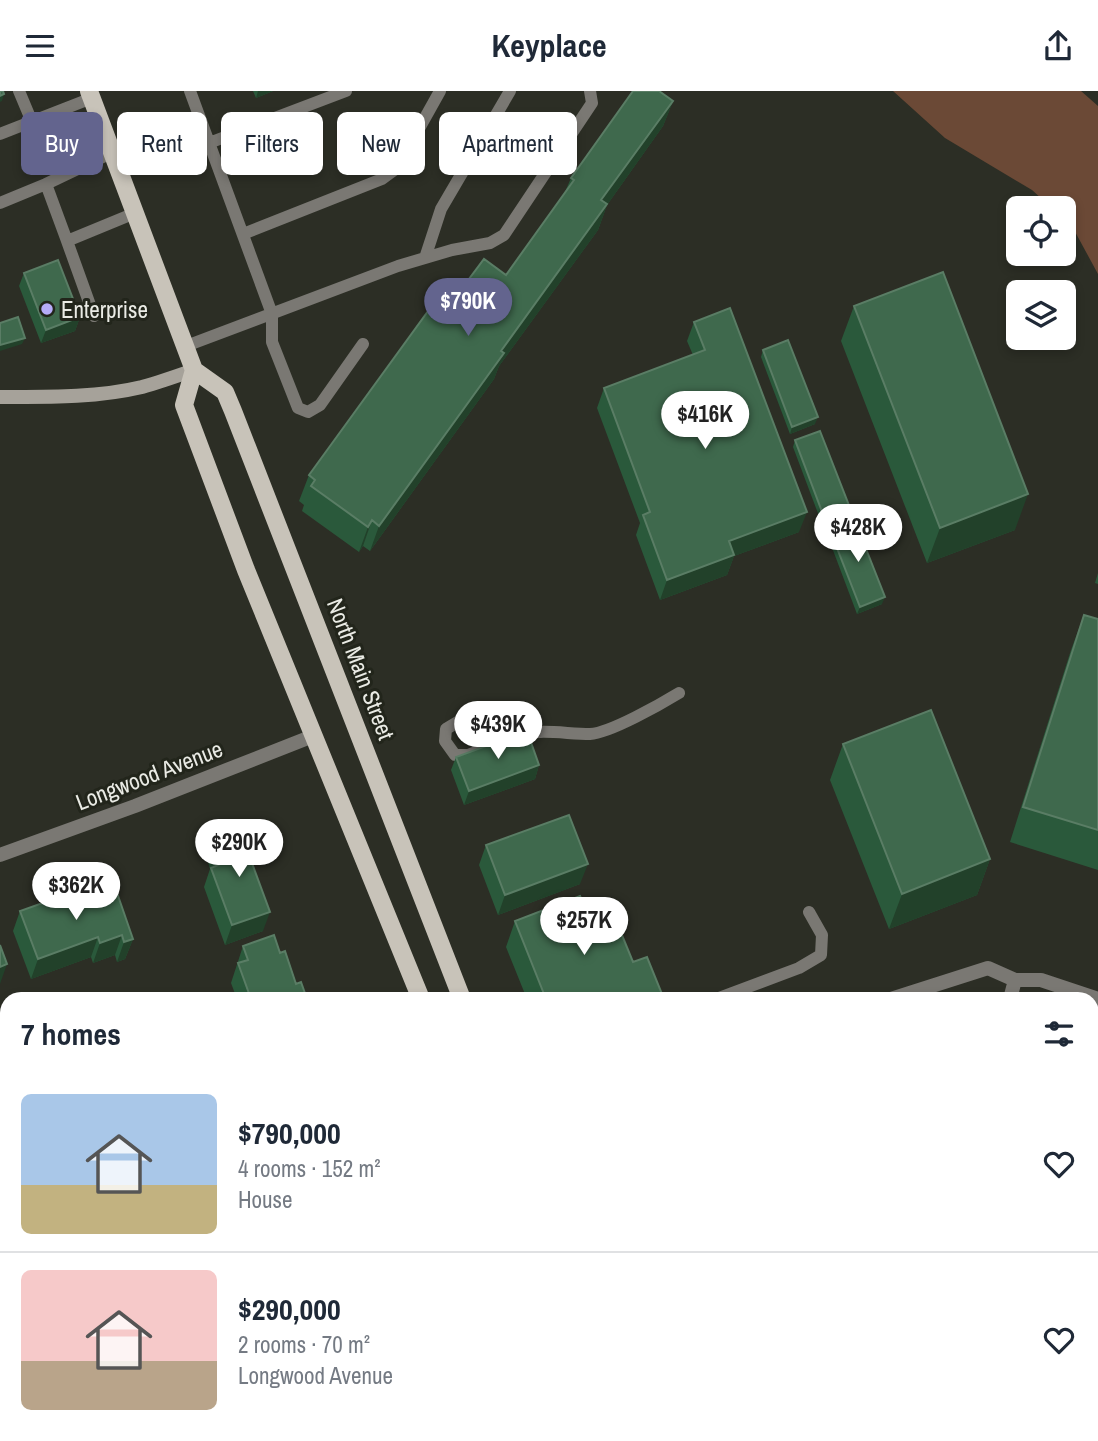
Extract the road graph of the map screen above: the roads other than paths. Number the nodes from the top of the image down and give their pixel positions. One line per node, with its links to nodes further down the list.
1 (19, 91): 8 (lane)
2 (190, 91): 12 (lane)
3 (346, 91): 12 (lane)
4 (440, 91): 17 (lane)
5 (510, 91): 19 (lane)
6 (590, 91): 19 (lane)
7 (91, 95): 9 (lane); 13 (main road)
8 (28, 112)
9 (54, 112)
10 (21, 126): 11 (lane)
11 (0, 134)
12 (209, 143): 17 (lane)
13 (113, 152): 14 (lane); 16 (main road)
14 (46, 184): 15 (lane); 18 (lane)
15 (0, 203)
16 (135, 212): 18 (lane); 23 (main road)
17 (243, 234): 20 (lane)
18 (67, 241): 21 (lane)
19 (425, 258): 20 (lane)
20 (272, 314): 22 (lane); 23 (lane)
21 (94, 316)
22 (363, 344)
23 (186, 346): 24 (main road)
24 (194, 370): 25 (street); 28 (main road); 33 (main road, North Main Street)
25 (0, 397)
26 (679, 693): 27 (lane)
27 (461, 720)
28 (313, 736): 29 (street, Longwood Avenue); 32 (main road)
29 (0, 855)
30 (809, 912): 34 (lane)
31 (1015, 980): 35 (street); 36 (street); 37 (street)
32 (418, 992)
33 (459, 992)
34 (735, 992)
35 (913, 992)
36 (1012, 992)
37 (1077, 992)

